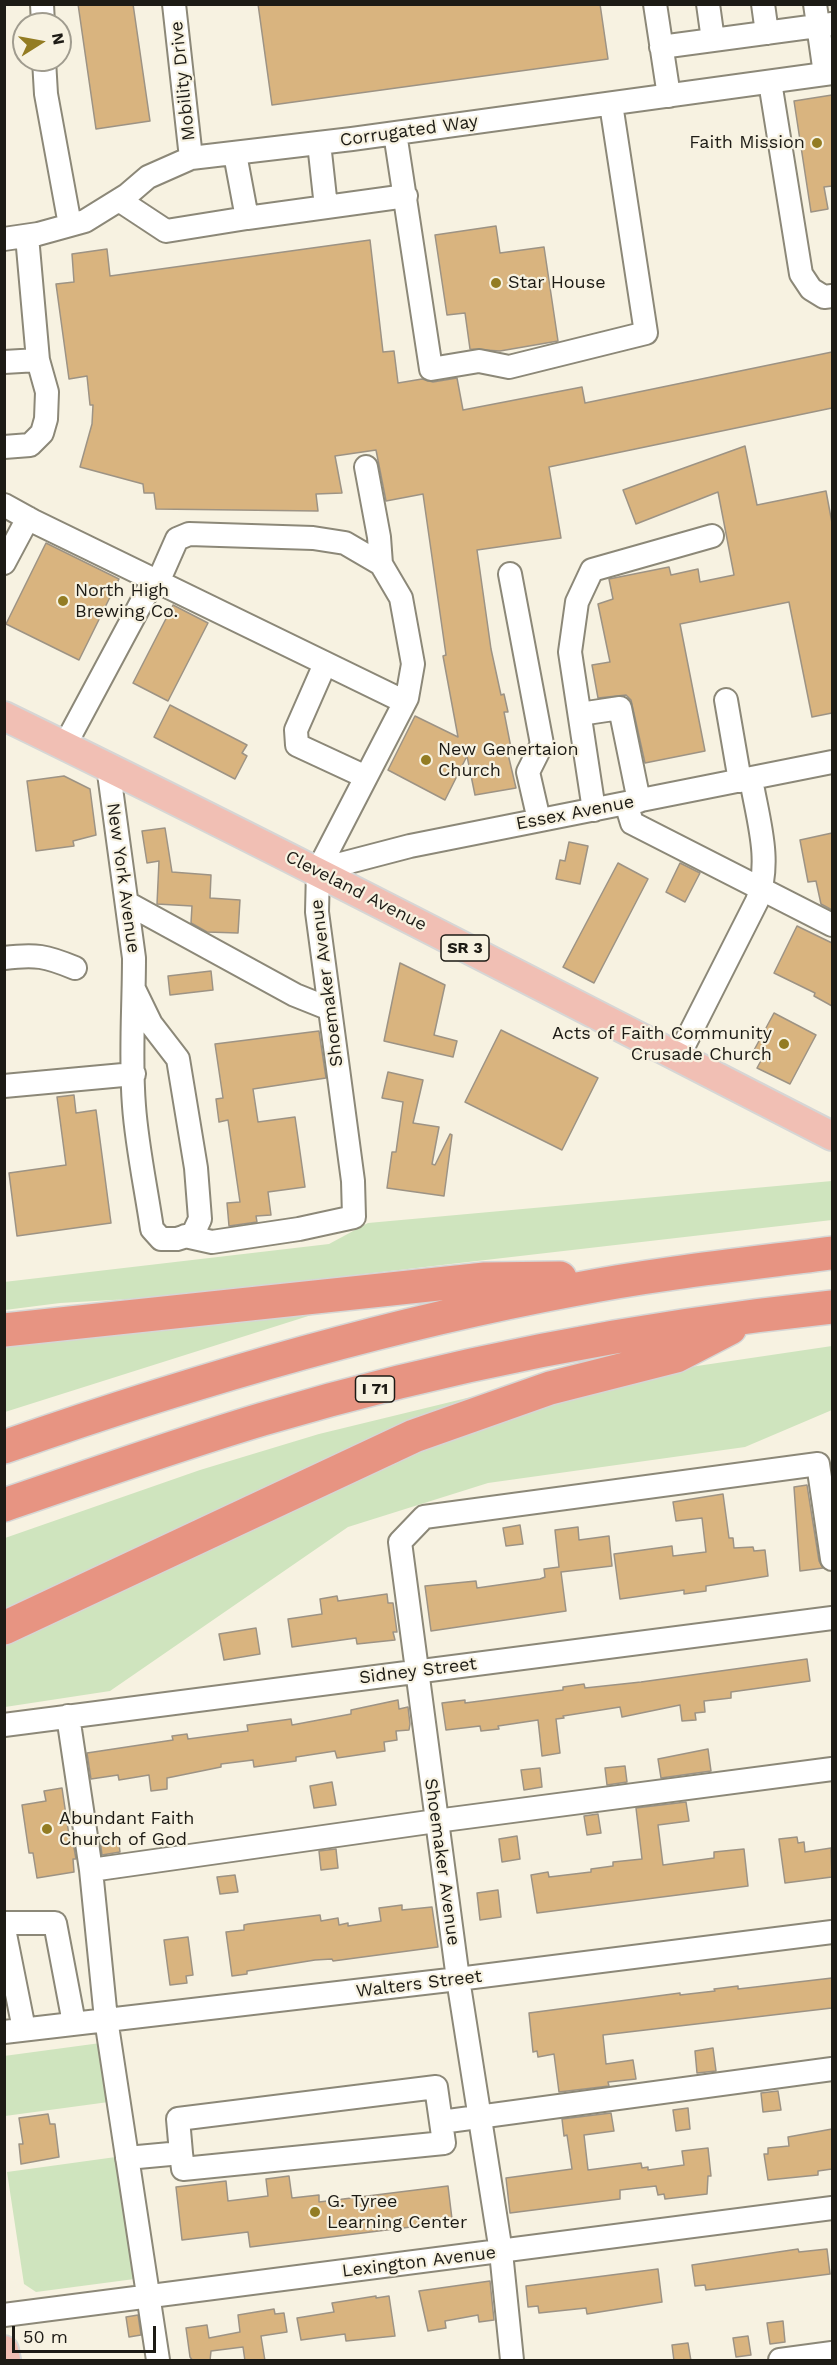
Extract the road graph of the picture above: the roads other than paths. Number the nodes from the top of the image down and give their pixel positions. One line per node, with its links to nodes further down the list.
1 (174, 4): 17 (street, Mobility Drive)
2 (655, 4): 8 (street)
3 (708, 4): 7 (street)
4 (763, 4): 6 (street)
5 (822, 18): 6 (street); 10 (street)
6 (767, 33): 7 (street)
7 (713, 40): 8 (street)
8 (661, 47): 12 (street)
9 (45, 72): 22 (street)
10 (829, 74): 11 (street, Corrugated Way)
11 (770, 82): 12 (street, Corrugated Way); 25 (street)
12 (669, 96): 13 (street, Corrugated Way)
13 (611, 104): 14 (street, Corrugated Way); 18 (street)
14 (395, 133): 15 (street, Corrugated Way); 18 (street)
15 (319, 143): 16 (street, Corrugated Way); 20 (street)
16 (235, 154): 17 (street, Corrugated Way); 21 (street)
17 (191, 158): 19 (street, Corrugated Way)
18 (405, 196): 20 (street)
19 (119, 200): 21 (street); 22 (street, Corrugated Way)
20 (326, 207): 21 (street)
21 (247, 218)
22 (70, 225): 23 (street, Corrugated Way)
23 (27, 236): 24 (street, Corrugated Way); 26 (street)
24 (4, 239)
25 (832, 296)
26 (38, 360): 27 (street); 28 (street)
27 (4, 362)
28 (4, 447)
29 (366, 467): 34 (street)
30 (4, 505): 31 (street)
31 (28, 518): 33 (street); 36 (street)
32 (712, 536): 40 (street)
33 (4, 563)
34 (381, 564): 36 (street); 38 (street, Shoemaker Avenue)
35 (510, 574): 49 (street)
36 (156, 580): 37 (street); 42 (street)
37 (325, 664): 38 (street); 45 (street)
38 (406, 700): 45 (street, Shoemaker Avenue)
39 (726, 700): 46 (street)
40 (580, 714): 47 (street); 48 (street)
41 (4, 716): 42 (main road, Cleveland Avenue / SR 3)
42 (64, 745): 44 (main road, Cleveland Avenue / SR 3)
43 (832, 762): 46 (street, Essex Avenue)
44 (108, 766): 50 (main road, Cleveland Avenue / SR 3); 52 (street, New York Avenue)
45 (366, 777): 50 (street, Shoemaker Avenue)
46 (745, 780): 47 (street, Essex Avenue); 51 (street)
47 (633, 802): 48 (street, Essex Avenue); 51 (street)
48 (594, 810): 49 (street, Essex Avenue)
49 (539, 820): 50 (street, Essex Avenue)
50 (318, 870): 57 (street, Shoemaker Avenue); 58 (main road, Cleveland Avenue / SR 3)
51 (761, 890): 53 (street); 58 (street)
52 (127, 903): 56 (street, New York Avenue); 57 (street)
53 (832, 925)
54 (4, 958): 55 (street)
55 (75, 968)
56 (134, 989): 59 (street, New York Avenue); 62 (street, New York Avenue)
57 (330, 1009): 62 (street, Shoemaker Avenue)
58 (678, 1057): 61 (main road, Cleveland Avenue / SR 3)
59 (134, 1074): 60 (street); 62 (street, New York Avenue)
60 (4, 1086)
61 (832, 1136)
62 (185, 1236)
63 (832, 1253): 64 (highway)
64 (651, 1276): 67 (highway); 68 (highway)
65 (832, 1307): 66 (highway, I 71)
66 (756, 1315): 69 (highway, I 71); 72 (highway)
67 (4, 1330)
68 (4, 1447)
69 (4, 1505)
70 (832, 1559): 73 (street, Shoemaker Avenue)
71 (832, 1618): 73 (street, Sidney Street)
72 (4, 1628)
73 (416, 1671): 74 (street, Sidney Street); 77 (street, Shoemaker Avenue)
74 (68, 1716): 75 (street, Sidney Street); 78 (street)
75 (4, 1725)
76 (832, 1769): 77 (street)
77 (436, 1821): 78 (street); 82 (street, Shoemaker Avenue)
78 (91, 1870): 83 (street)
79 (4, 1923): 84 (street)
80 (4, 1929): 85 (street)
81 (832, 1932): 82 (street, Walters Street)
82 (458, 1979): 83 (street, Walters Street); 87 (street, Shoemaker Avenue)
83 (106, 2019): 84 (street, Walters Street); 90 (street)
84 (74, 2023): 85 (street, Walters Street)
85 (14, 2031)
86 (832, 2069): 87 (street)
87 (480, 2118): 88 (street); 92 (street, Shoemaker Avenue)
88 (441, 2122): 89 (street); 89 (street)
89 (181, 2153): 90 (street)
90 (128, 2158): 93 (street)
91 (832, 2208): 92 (street, Lexington Avenue)
92 (501, 2252): 93 (street, Lexington Avenue); 99 (street, Shoemaker Avenue)
93 (148, 2297): 94 (street, Lexington Avenue); 98 (street)
94 (4, 2315)
95 (4, 2350): 97 (main road)
96 (832, 2353): 100 (street)
97 (6, 2361)
98 (158, 2361)
99 (512, 2361)
100 (780, 2361)

